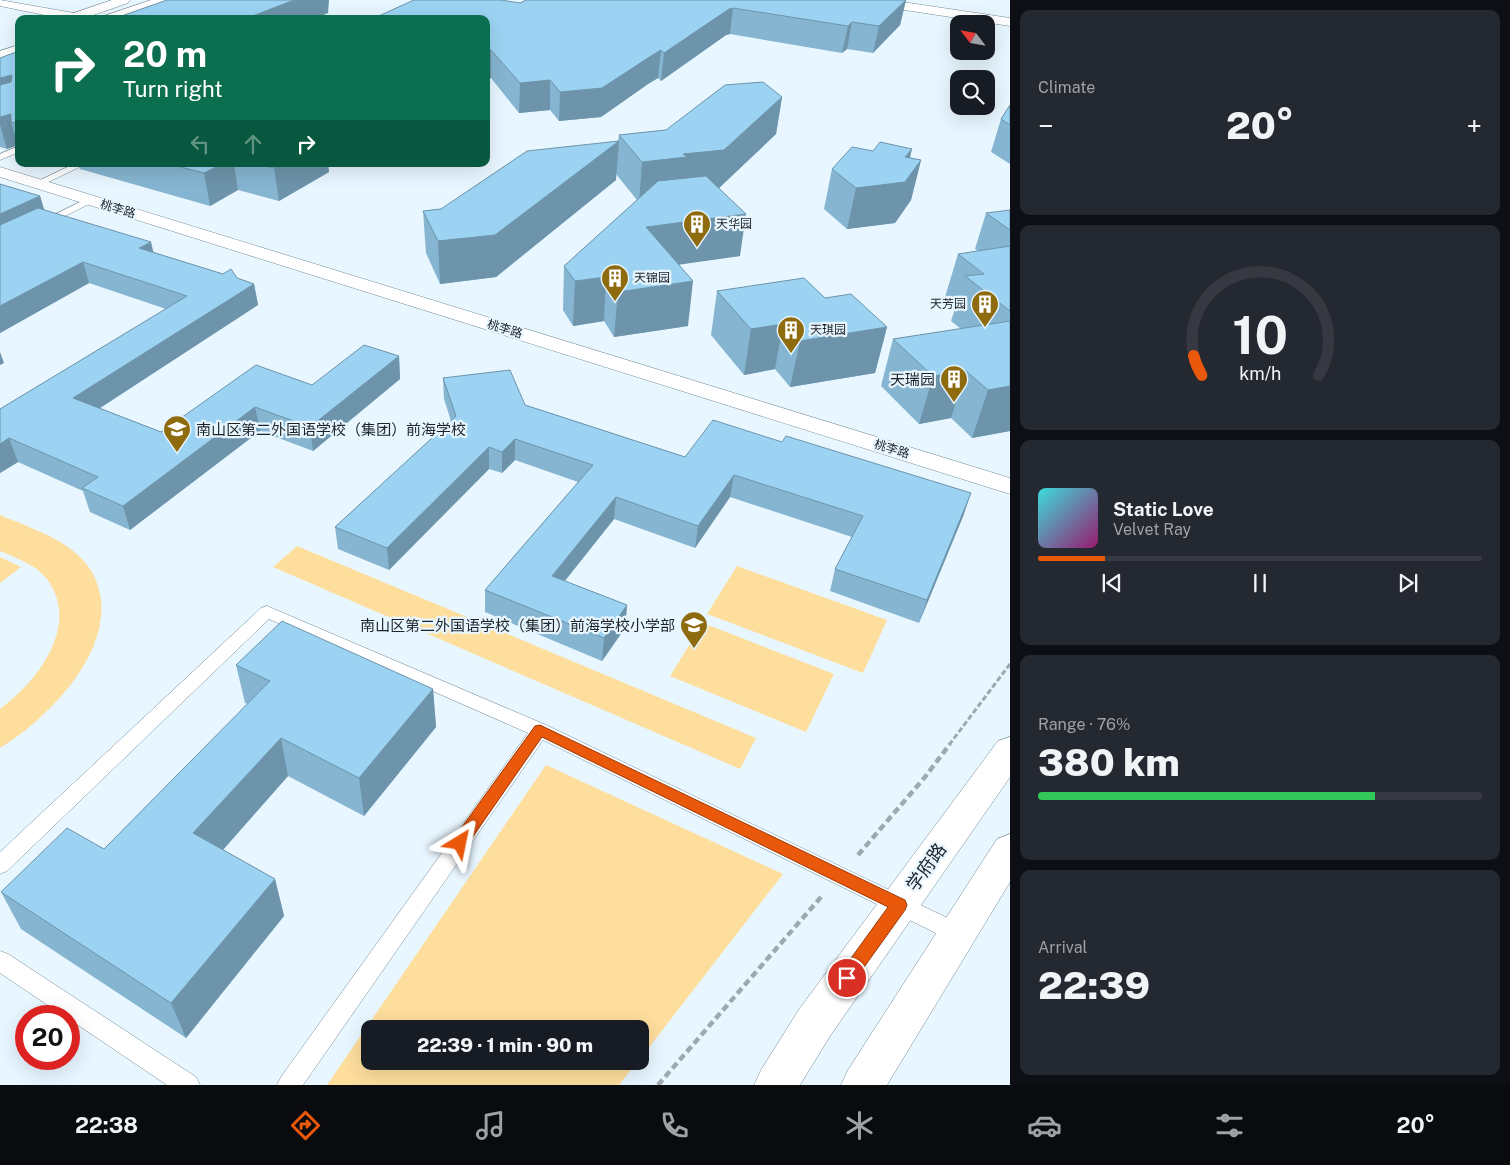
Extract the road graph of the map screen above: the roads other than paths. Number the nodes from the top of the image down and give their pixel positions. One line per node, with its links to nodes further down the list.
1 (124, 0): 8 (street)
2 (865, 0): 10 (street)
3 (913, 0): 6 (street)
4 (0, 2): 7 (street)
5 (161, 3): 9 (street)
6 (1010, 14)
7 (58, 15)
8 (80, 15)
9 (121, 15)
10 (1010, 22)
11 (15, 37): 12 (street)
12 (0, 42)
13 (15, 51): 14 (street)
14 (0, 56)
15 (15, 151): 16 (lane)
16 (0, 157)
17 (74, 167): 19 (lane)
18 (0, 172): 19 (street, 桃李路)
19 (37, 184): 20 (street, 桃李路)
20 (90, 200): 21 (lane); 22 (street, 桃李路)
21 (27, 231)
22 (1010, 486)
23 (540, 730): 26 (lane); 27 (lane); 31 (lane)
24 (1010, 750): 27 (street, 学府路)
25 (1010, 850): 28 (street)
26 (0, 865)
27 (899, 905): 28 (lane); 32 (street, 学府路)
28 (957, 933): 33 (street)
29 (0, 961): 30 (lane)
30 (188, 1085)
31 (289, 1085)
32 (776, 1085)
33 (863, 1085)

